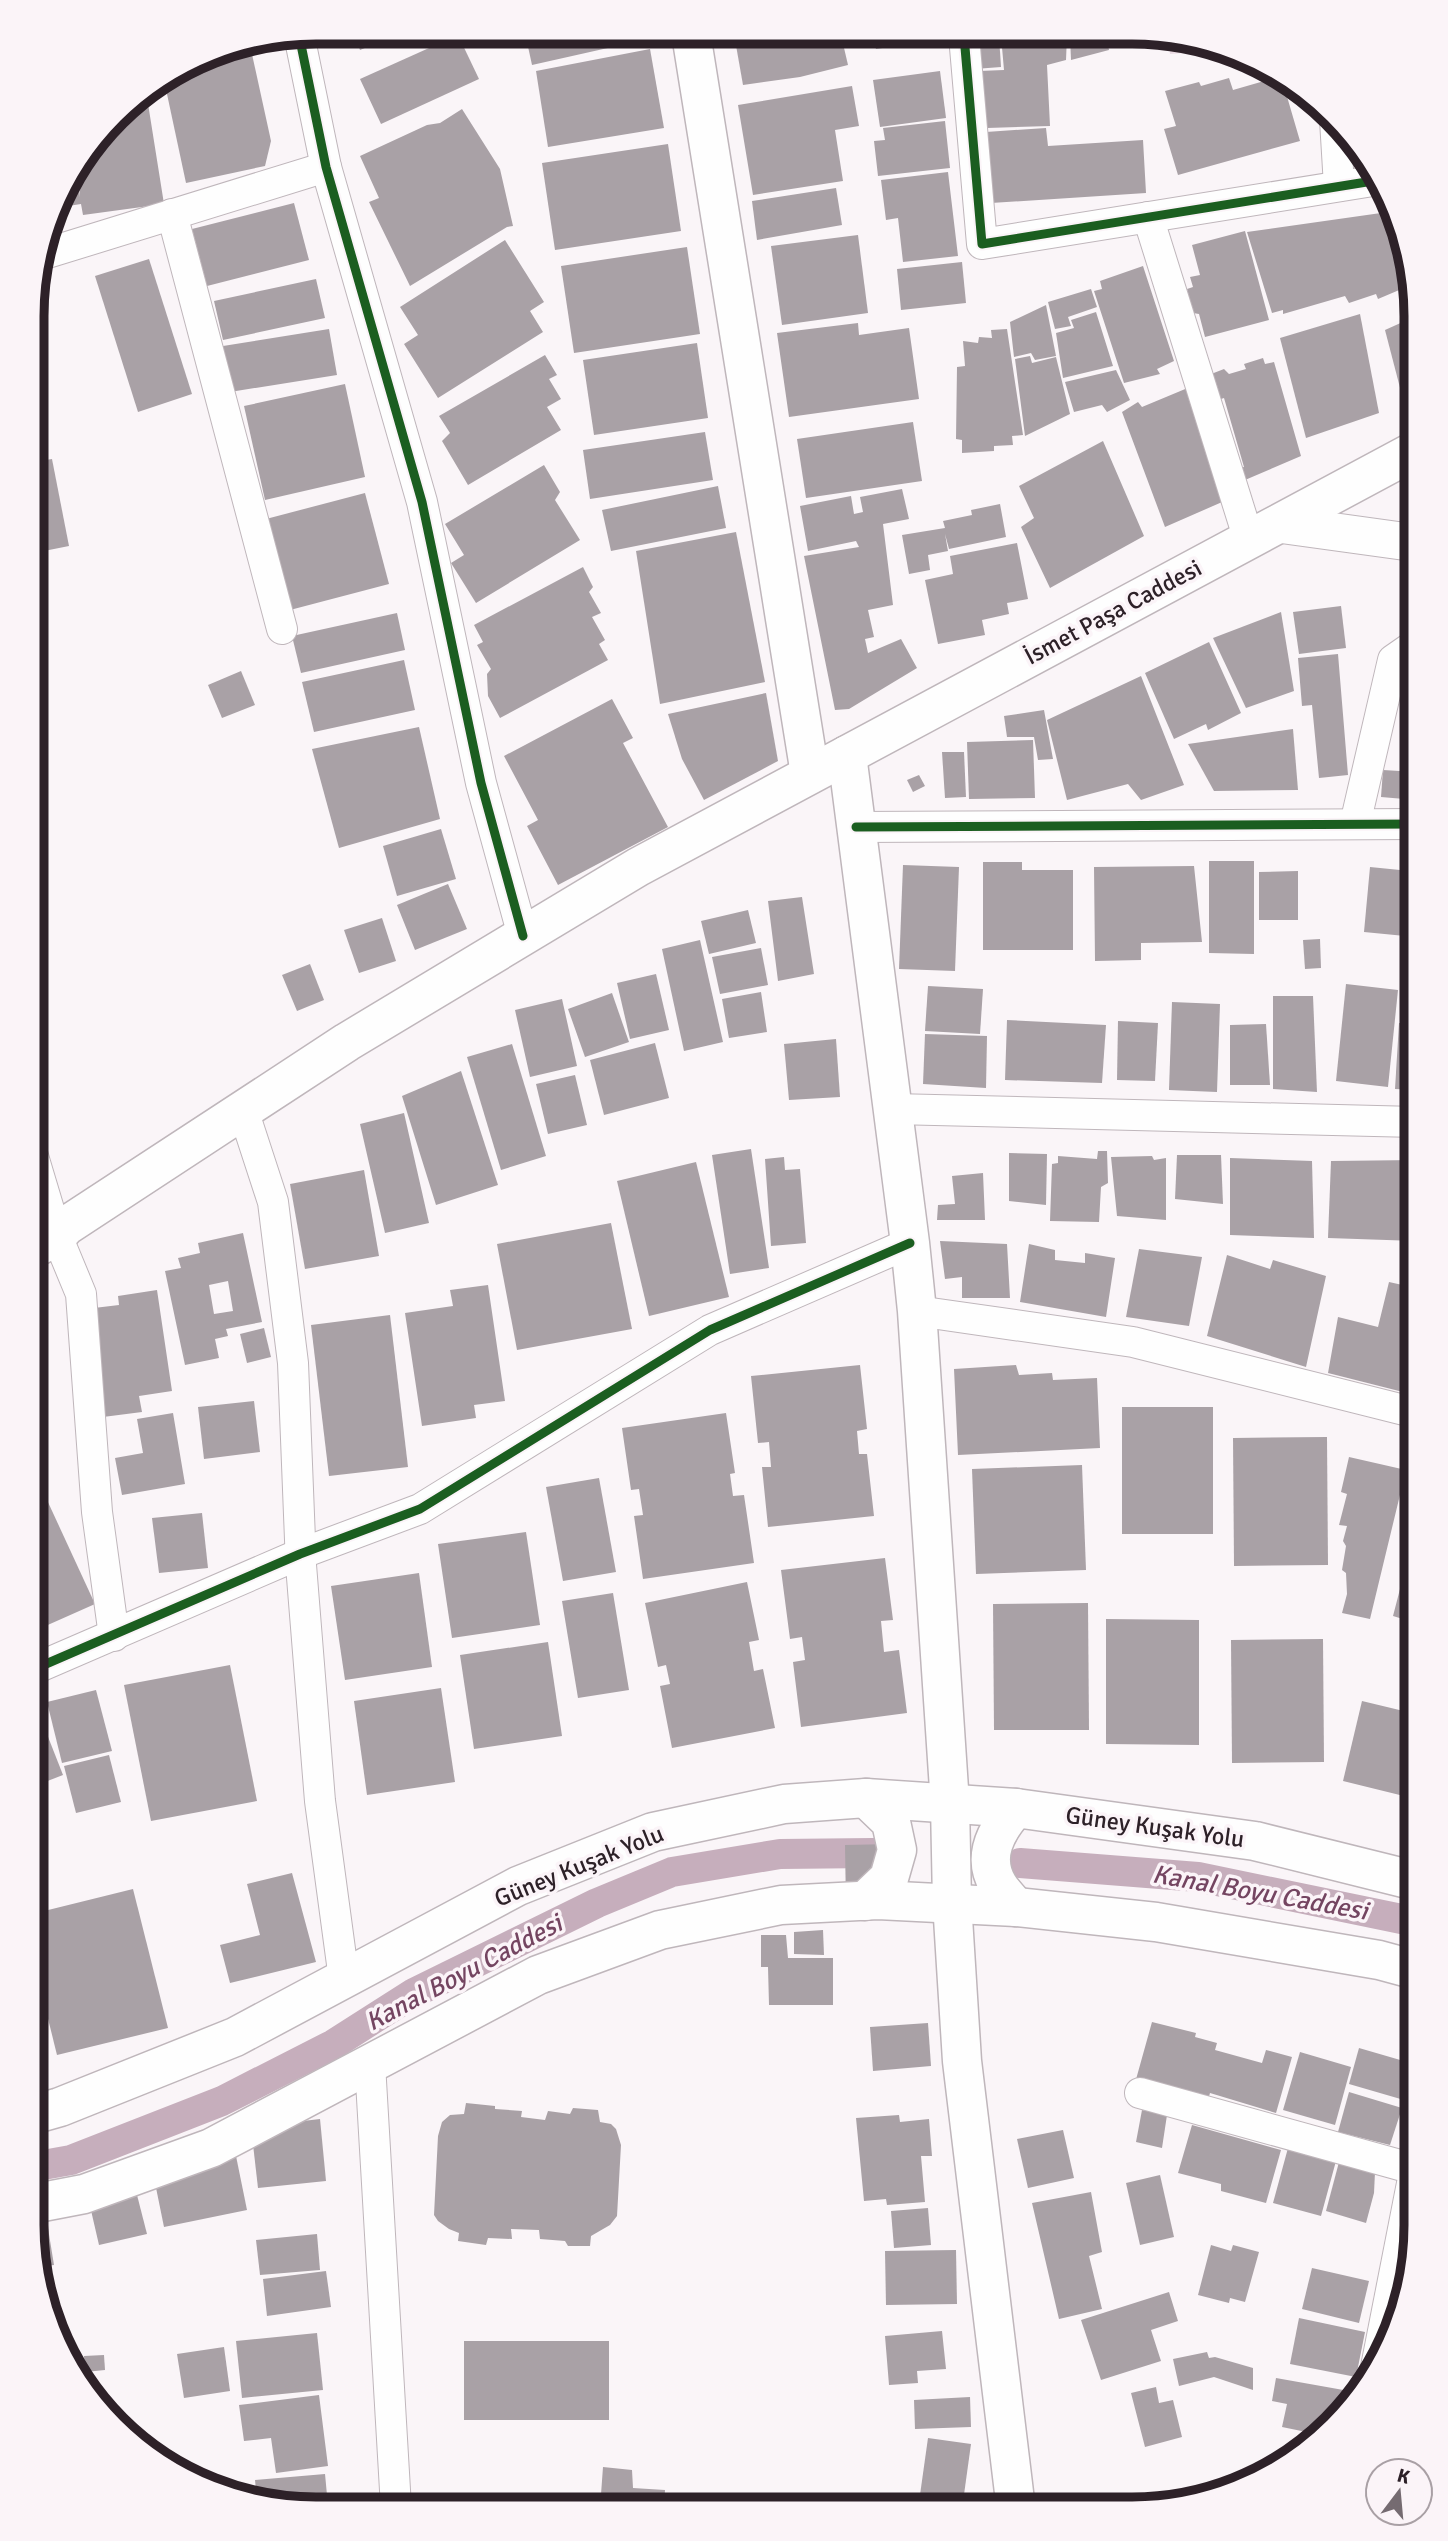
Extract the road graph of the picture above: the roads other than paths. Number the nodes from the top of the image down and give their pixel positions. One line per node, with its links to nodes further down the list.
1 (301, 44): 5 (street)
2 (693, 44): 17 (main road)
3 (965, 44): 9 (street)
4 (1336, 135): 7 (street)
5 (326, 167): 8 (street); 21 (street)
6 (1369, 182): 7 (street)
7 (1339, 186): 9 (street)
8 (172, 214): 10 (street); 14 (street)
9 (1147, 217): 12 (street)
10 (52, 252)
11 (1404, 456): 12 (main road, İsmet Paşa Caddesi)
12 (1264, 532): 13 (street); 16 (main road, İsmet Paşa Caddesi)
13 (1404, 542)
14 (282, 629)
15 (1404, 653): 18 (street)
16 (847, 755): 17 (main road, İsmet Paşa Caddesi); 20 (main road)
17 (810, 774): 21 (main road, İsmet Paşa Caddesi)
18 (1355, 824): 19 (street); 20 (street)
19 (1404, 824)
20 (856, 827): 22 (main road)
21 (523, 936): 23 (main road, İsmet Paşa Caddesi)
22 (893, 1109): 24 (street); 26 (main road)
23 (243, 1110): 25 (main road, İsmet Paşa Caddesi); 29 (street)
24 (1404, 1122)
25 (45, 1243): 30 (street)
26 (910, 1243): 27 (main road); 29 (street)
27 (917, 1311): 28 (street); 33 (main road)
28 (1404, 1410)
29 (300, 1554): 30 (street); 40 (street)
30 (114, 1636): 31 (street)
31 (44, 1665)
32 (866, 1798): 33 (main road, Güney Kuşak Yolu); 36 (main road); 40 (main road, Güney Kuşak Yolu)
33 (950, 1804): 34 (main road, Güney Kuşak Yolu); 37 (main road)
34 (1016, 1808): 35 (main road, Güney Kuşak Yolu); 38 (main road)
35 (1404, 1878)
36 (865, 1901): 37 (main road); 41 (main road)
37 (952, 1902): 38 (main road); 49 (main road)
38 (1016, 1907): 39 (main road)
39 (1404, 1967)
40 (344, 1979): 43 (main road, Güney Kuşak Yolu)
41 (370, 2064): 45 (main road); 48 (street)
42 (1140, 2094): 44 (street)
43 (44, 2112)
44 (1404, 2163)
45 (44, 2202)
46 (1404, 2223): 47 (street)
47 (1383, 2331)
48 (395, 2497)
49 (1015, 2497)

